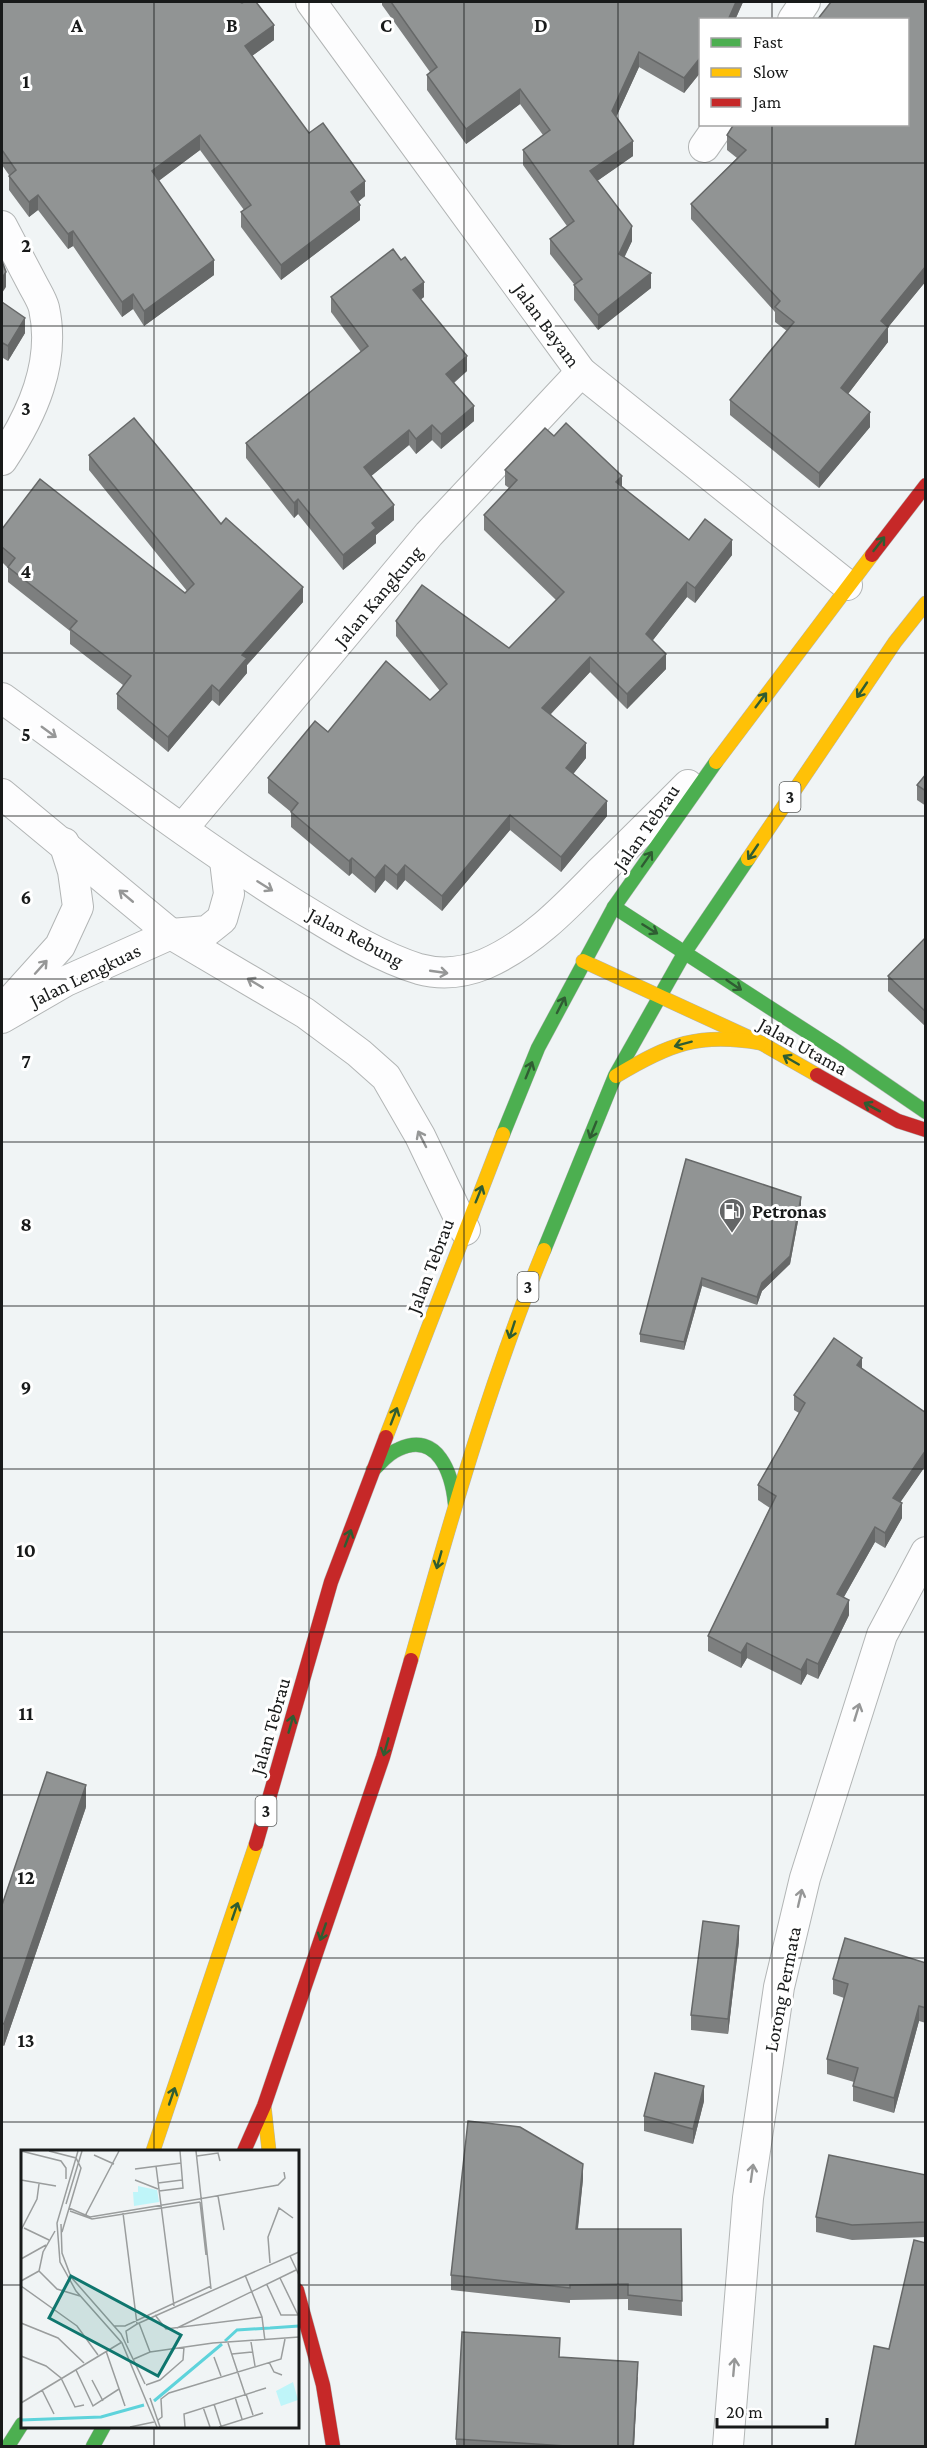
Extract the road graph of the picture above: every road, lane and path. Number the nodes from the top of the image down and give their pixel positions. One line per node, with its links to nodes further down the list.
1 (311, 2): 5 (street, Jalan Bayam)
2 (805, 2): 3 (street)
3 (794, 18)
4 (2, 226): 6 (street)
5 (581, 372): 8 (street, Jalan Bayam); 13 (street, Jalan Kangkung)
6 (2, 460)
7 (926, 485): 8 (main road, Jalan Tebrau / 3, one-way to 7)
8 (847, 585): 11 (main road, Jalan Tebrau / 3, one-way to 8)
9 (926, 603): 18 (main road, 3, one-way to 18)
10 (2, 698): 13 (street, Jalan Rebung, one-way to 13)
11 (726, 747): 15 (street, Jalan Rebung, one-way to 11); 16 (main road, Jalan Tebrau / 3, one-way to 11)
12 (2, 794): 14 (street)
13 (183, 828): 15 (street, Jalan Rebung)
14 (64, 843): 17 (street, one-way to 14); 21 (street, Jalan Lengkuas, one-way to 14)
15 (225, 861): 17 (street, Jalan Lengkuas)
16 (614, 907): 18 (main road, Jalan Utama, one-way to 18); 19 (main road, Jalan Tebrau / 3)
17 (171, 934): 22 (street, Jalan Lengkuas); 27 (street, one-way to 17)
18 (686, 952): 20 (main road, 3); 25 (main road, Jalan Utama, one-way to 25)
19 (583, 962): 20 (main road, Jalan Utama); 27 (main road, Jalan Tebrau / 3, one-way to 19)
20 (661, 997): 23 (main road, Jalan Utama); 24 (main road, 3)
21 (2, 1010)
22 (2, 1018)
23 (761, 1043): 24 (main road, one-way to 24); 26 (main road, Jalan Utama, one-way to 23)
24 (615, 1076): 29 (main road, 3, one-way to 29)
25 (926, 1112)
26 (926, 1130)
27 (465, 1230): 28 (main road, Jalan Tebrau / 3, one-way to 27)
28 (373, 1470): 29 (main road); 32 (main road, Jalan Tebrau / 3, one-way to 28)
29 (455, 1504): 31 (main road, 3, one-way to 31)
30 (926, 1552): 43 (street, Lorong Permata, one-way to 30)
31 (264, 2106): 33 (main road, 3); 34 (main road)
32 (153, 2150)
33 (244, 2150)
34 (269, 2150)
35 (298, 2294): 37 (main road)
36 (298, 2349): 37 (main road)
37 (322, 2385): 42 (main road)
38 (21, 2426): 40 (main road)
39 (103, 2427): 41 (main road)
40 (8, 2446)
41 (93, 2446)
42 (333, 2446)
43 (728, 2446)

